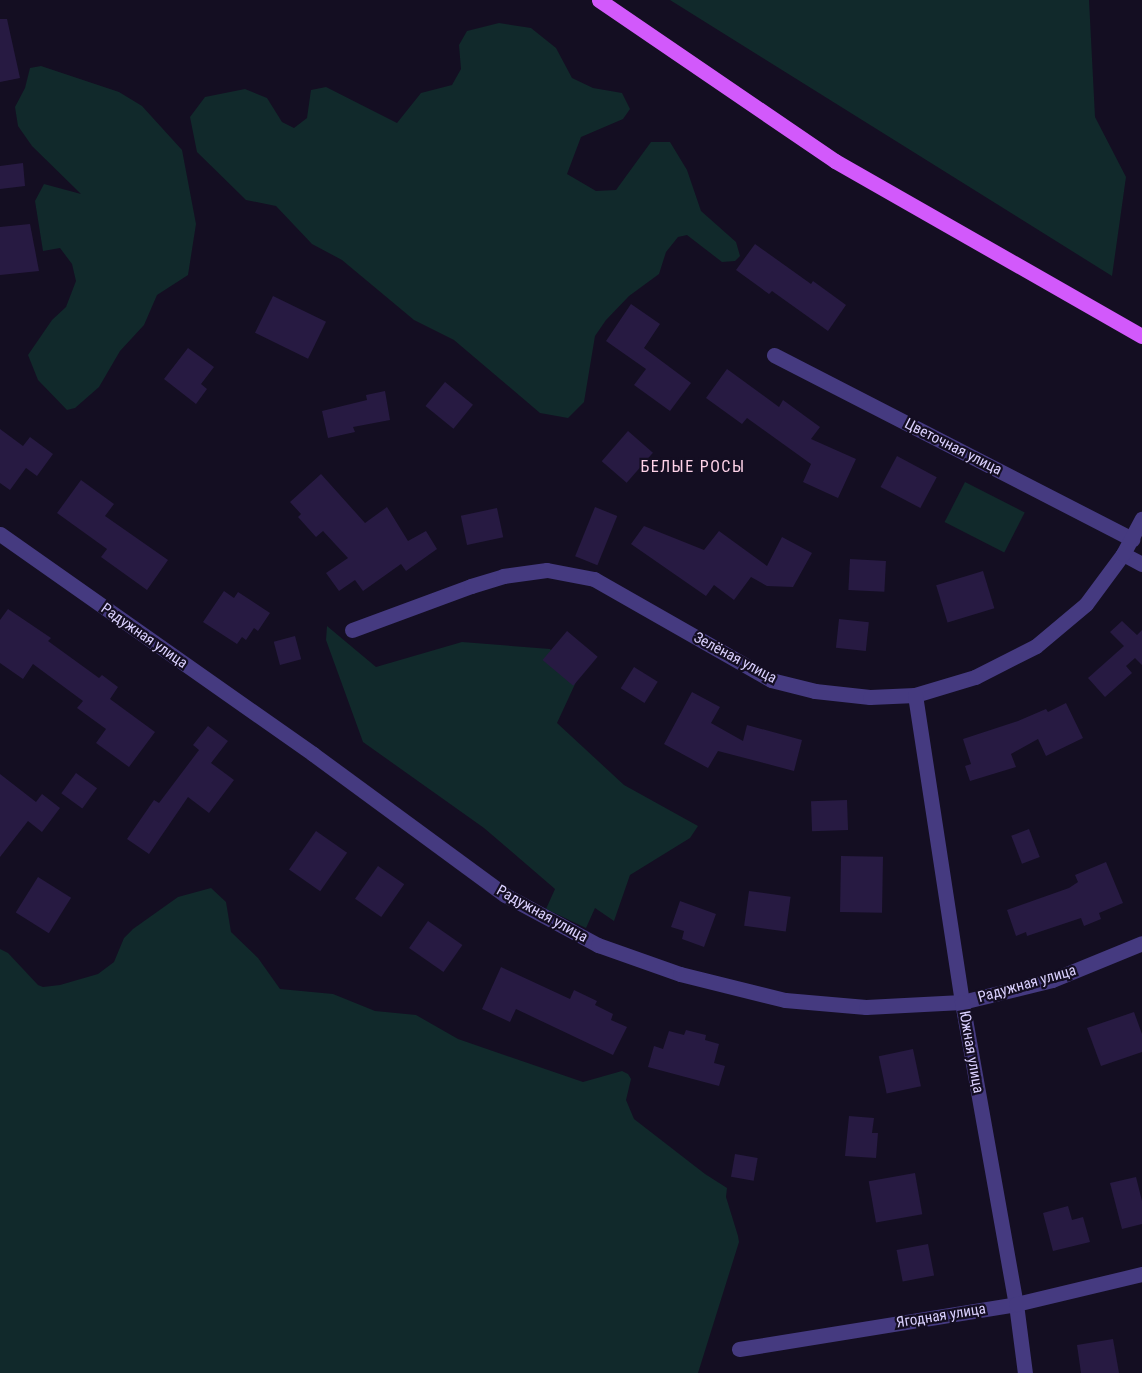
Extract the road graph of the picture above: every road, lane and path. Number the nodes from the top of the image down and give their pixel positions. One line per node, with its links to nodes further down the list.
1 (599, 0): 2 (main road)
2 (1142, 336)
3 (774, 355): 6 (street, Цветочная улица)
4 (1142, 519): 6 (street, Зелёная улица)
5 (0, 534): 12 (street, Радужная улица)
6 (1132, 538): 7 (street, Зелёная улица)
7 (1123, 554): 8 (street); 10 (street, Зелёная улица)
8 (1142, 564)
9 (352, 630): 10 (street, Зелёная улица)
10 (915, 695): 12 (street, Южная улица)
11 (1142, 943): 12 (street, Радужная улица)
12 (962, 1002): 14 (street, Южная улица)
13 (1142, 1274): 14 (street, Ягодная улица)
14 (1016, 1304): 15 (street, Ягодная улица); 16 (street, Южная улица)
15 (739, 1349)
16 (1025, 1373)

